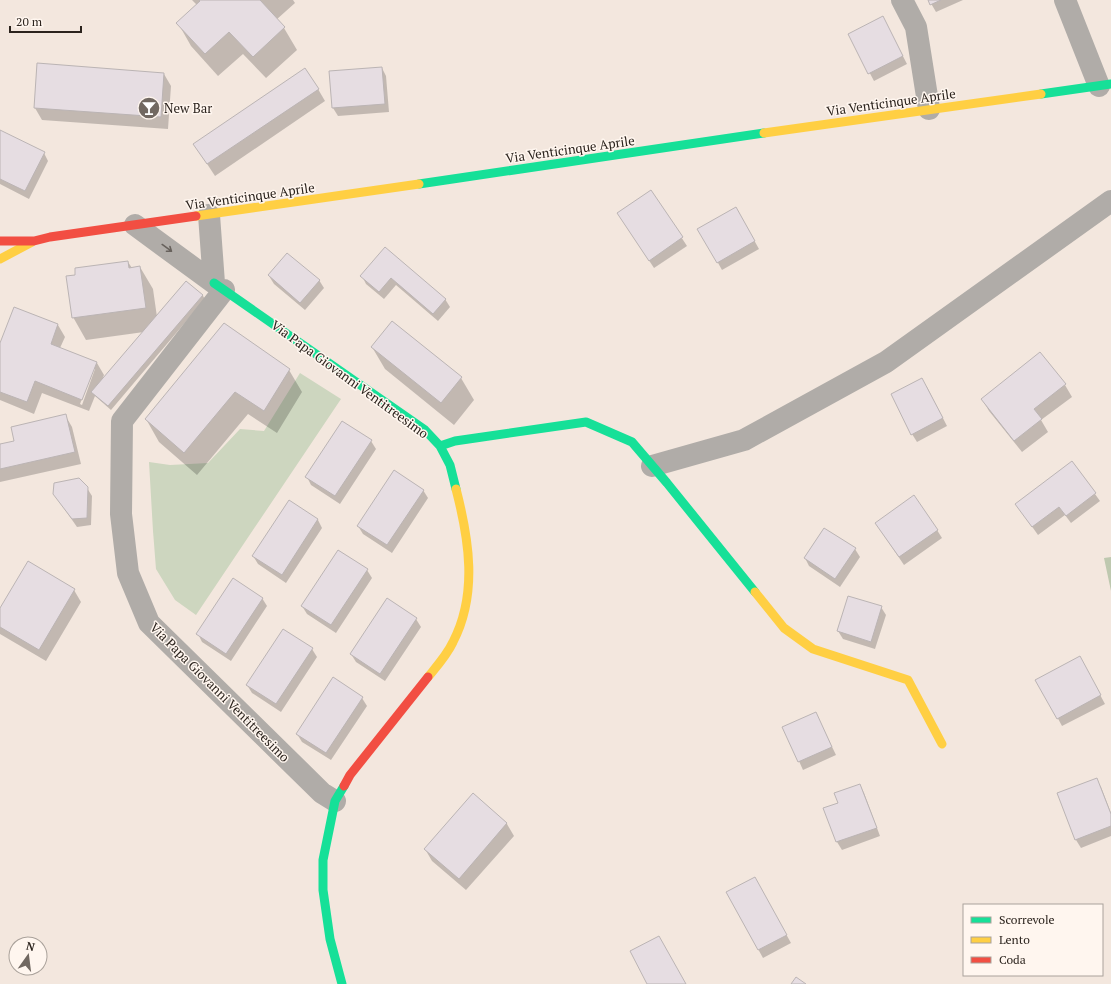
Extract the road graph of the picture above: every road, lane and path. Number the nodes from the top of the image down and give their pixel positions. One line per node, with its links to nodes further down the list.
1 (902, 0): 4 (street)
2 (1065, 0): 3 (street)
3 (1105, 85): 4 (street, Via Venticinque Aprile)
4 (929, 109): 6 (street, Via Venticinque Aprile)
5 (1111, 201): 13 (street)
6 (209, 215): 7 (street, Via Venticinque Aprile); 11 (street)
7 (135, 225): 9 (street, Via Venticinque Aprile); 11 (street, Via Papa Giovanni Ventitreesimo, one-way to 11)
8 (0, 241): 9 (street, Via Venticinque Aprile)
9 (34, 241): 10 (street, Via Venticinque Aprile)
10 (0, 259)
11 (219, 286): 12 (street, Via Papa Giovanni Ventitreesimo); 15 (street, Via Papa Giovanni Ventitreesimo)
12 (440, 446): 13 (street); 15 (street, Via Papa Giovanni Ventitreesimo)
13 (652, 466): 14 (street)
14 (942, 744)
15 (335, 802): 16 (street, Via Papa Giovanni Ventitreesimo)
16 (342, 984)

